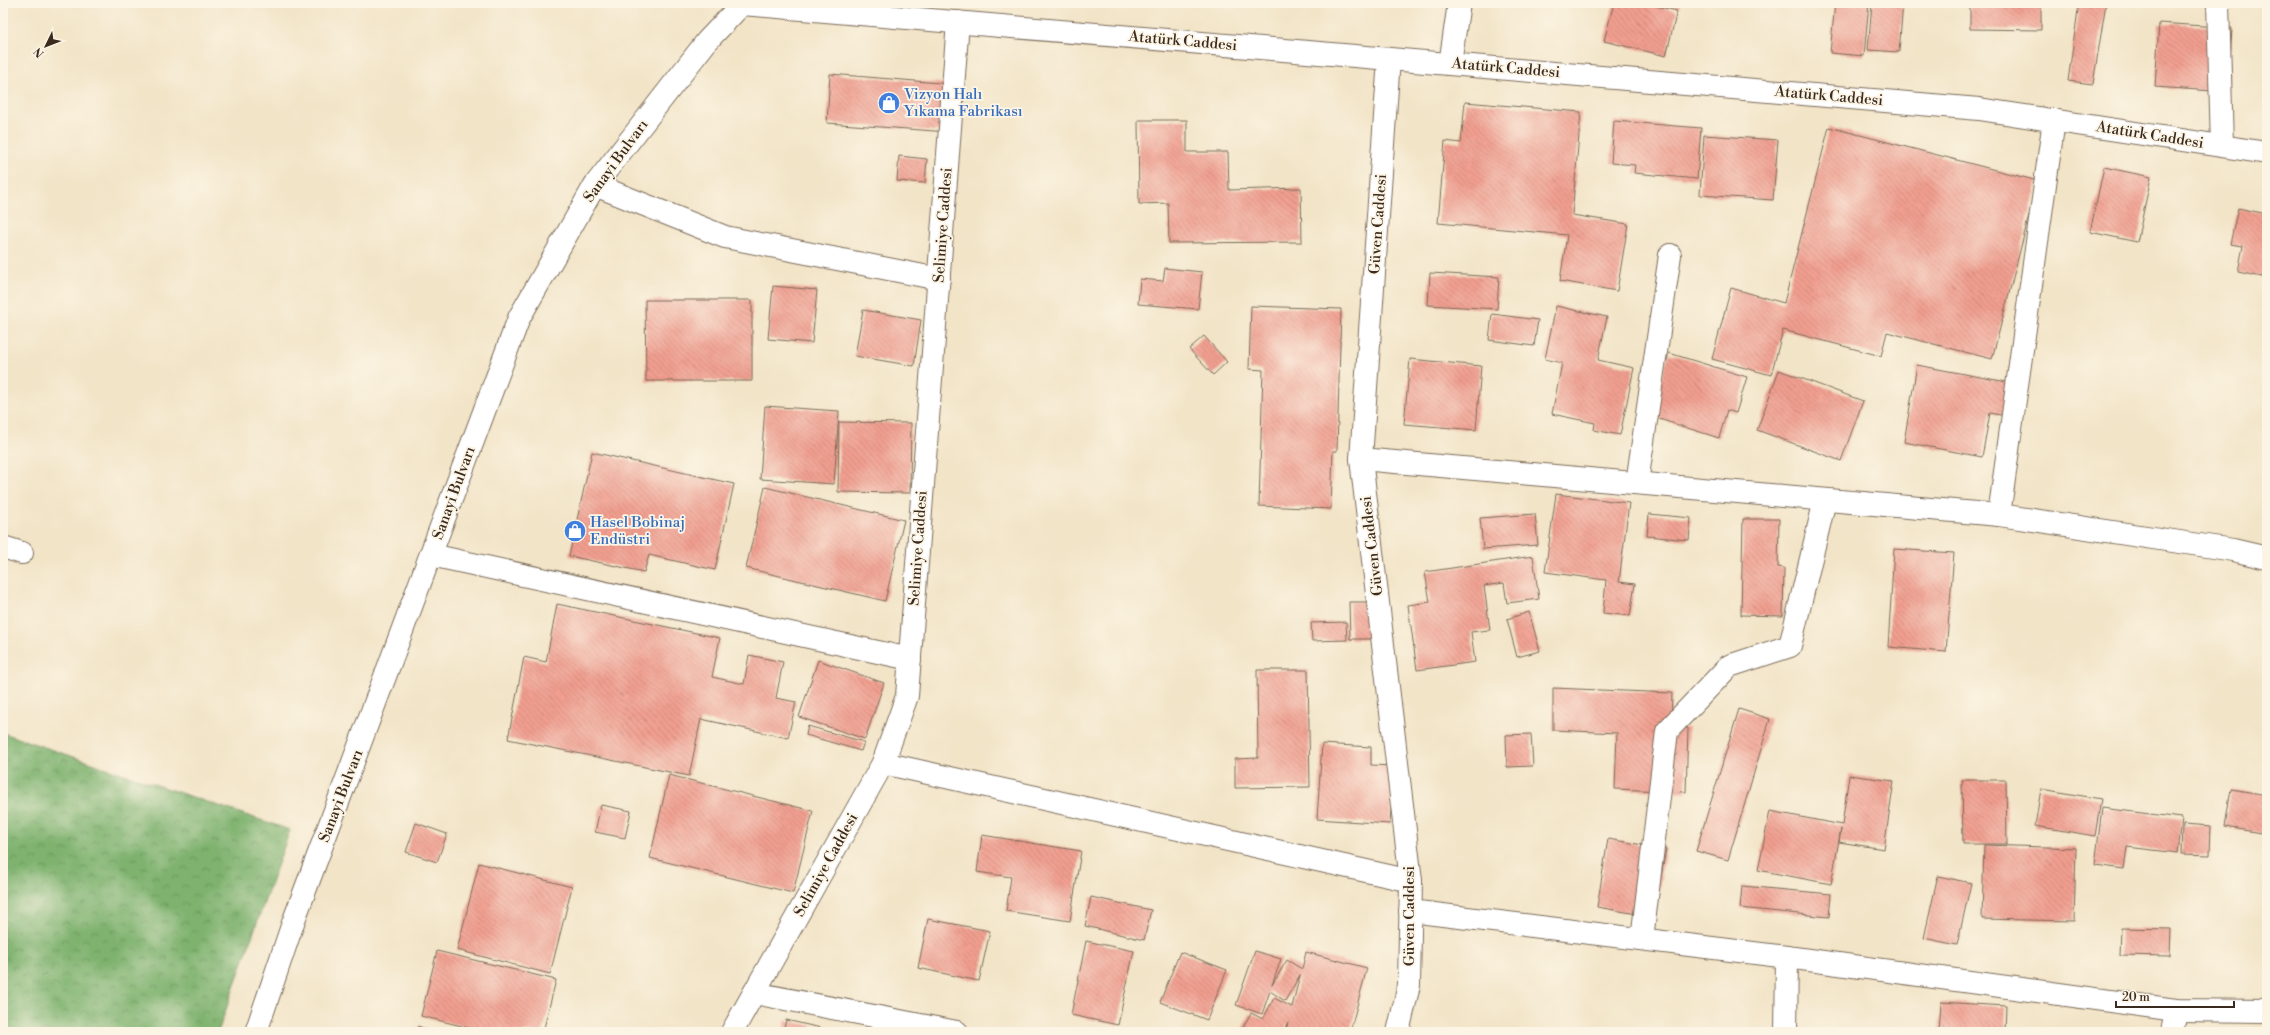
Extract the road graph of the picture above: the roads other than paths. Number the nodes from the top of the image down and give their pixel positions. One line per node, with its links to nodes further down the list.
1 (742, 3): 4 (street, Atatürk Caddesi); 10 (street, Sanayi Bulvarı)
2 (1459, 3): 6 (street)
3 (2218, 3): 8 (street)
4 (958, 22): 5 (street, Atatürk Caddesi); 12 (street, Selimiye Caddesi)
5 (1390, 59): 6 (street, Atatürk Caddesi); 13 (street, Güven Caddesi)
6 (1450, 64): 7 (street, Atatürk Caddesi)
7 (2054, 120): 8 (street, Atatürk Caddesi); 16 (street)
8 (2222, 146): 9 (street, Atatürk Caddesi)
9 (2267, 154)
10 (595, 185): 12 (street); 17 (street, Sanayi Bulvarı)
11 (1670, 255): 14 (street)
12 (939, 279): 19 (street, Selimiye Caddesi)
13 (1361, 459): 14 (street); 21 (street, Güven Caddesi)
14 (1637, 483): 15 (street)
15 (1825, 500): 16 (street); 23 (street)
16 (1999, 515): 18 (street)
17 (432, 555): 19 (street); 28 (street, Sanayi Bulvarı)
18 (2267, 558)
19 (910, 659): 20 (street, Selimiye Caddesi)
20 (883, 763): 21 (street); 25 (street, Selimiye Caddesi)
21 (1411, 881): 22 (street, Güven Caddesi)
22 (1410, 910): 23 (street); 31 (street, Güven Caddesi)
23 (1642, 939): 24 (street)
24 (1787, 957): 26 (street); 32 (street)
25 (754, 993): 29 (street, Selimiye Caddesi); 30 (street)
26 (2176, 1010): 27 (street); 33 (street)
27 (2267, 1011)
28 (256, 1032)
29 (732, 1032)
30 (957, 1032)
31 (1398, 1032)
32 (1786, 1032)
33 (2172, 1032)

